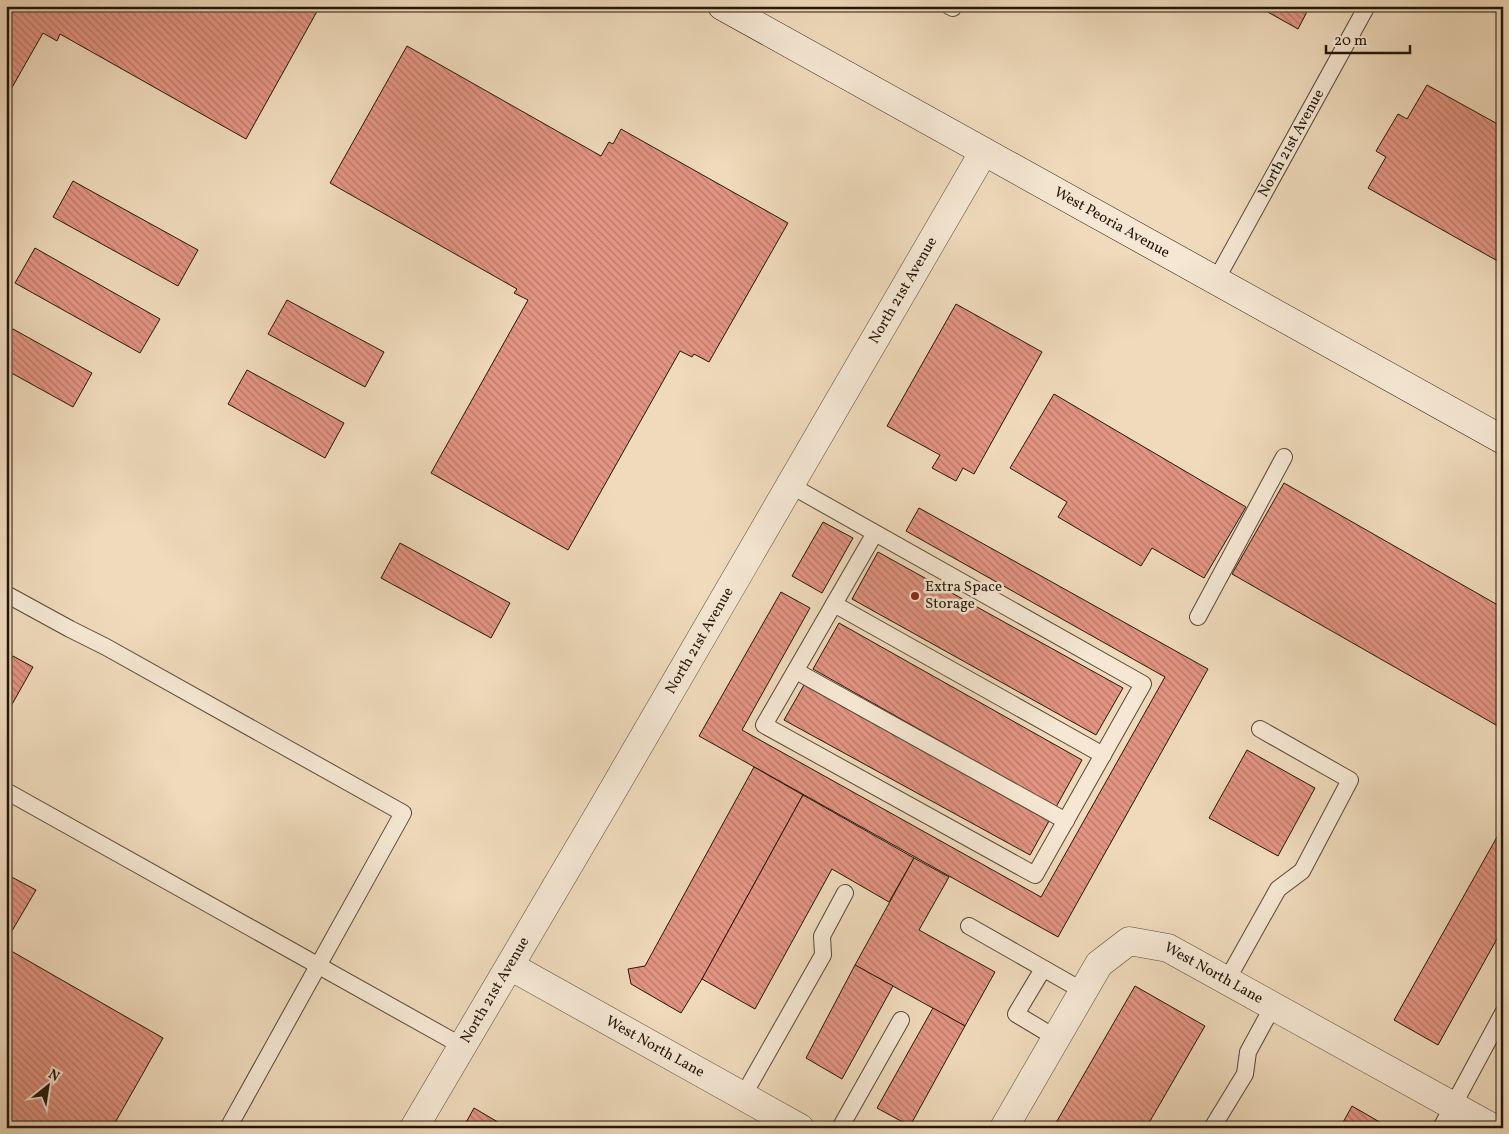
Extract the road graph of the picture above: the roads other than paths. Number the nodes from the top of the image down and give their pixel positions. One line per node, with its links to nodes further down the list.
1 (722, 6): 5 (street, West Peoria Avenue)
2 (949, 6): 3 (lane)
3 (954, 6)
4 (1367, 6): 6 (lane, North 21st Avenue)
5 (983, 153): 6 (street, West Peoria Avenue); 9 (street, North 21st Avenue)
6 (1216, 280): 7 (street, West Peoria Avenue)
7 (1503, 440)
8 (1284, 457): 13 (lane)
9 (790, 485): 10 (lane); 22 (street, North 21st Avenue)
10 (875, 533): 12 (lane); 16 (lane)
11 (6, 594): 21 (lane)
12 (834, 604): 14 (lane); 16 (lane)
13 (1198, 617)
14 (796, 671): 18 (lane); 18 (lane)
15 (1260, 729): 24 (lane)
16 (1103, 755): 18 (lane)
17 (6, 792): 21 (lane)
18 (1066, 820)
19 (845, 893): 31 (lane)
20 (969, 926): 23 (lane)
21 (318, 966): 30 (lane); 33 (lane)
22 (510, 966): 30 (street, North 21st Avenue); 31 (street, West North Lane)
23 (1043, 969): 25 (lane); 29 (lane)
24 (1227, 980): 25 (street, West North Lane); 26 (street, West North Lane)
25 (1083, 992): 29 (street, West North Lane)
26 (1273, 1006): 32 (street, West North Lane); 38 (lane)
27 (1503, 1013): 32 (lane)
28 (901, 1020): 36 (lane)
29 (1056, 1038): 37 (street, West North Lane)
30 (462, 1046): 34 (street, North 21st Avenue)
31 (743, 1096): 35 (street, West North Lane)
32 (1447, 1117): 39 (street, West North Lane)
33 (228, 1128)
34 (414, 1128)
35 (800, 1128)
36 (840, 1128)
37 (1004, 1128)
38 (1212, 1128)
39 (1493, 1128)

